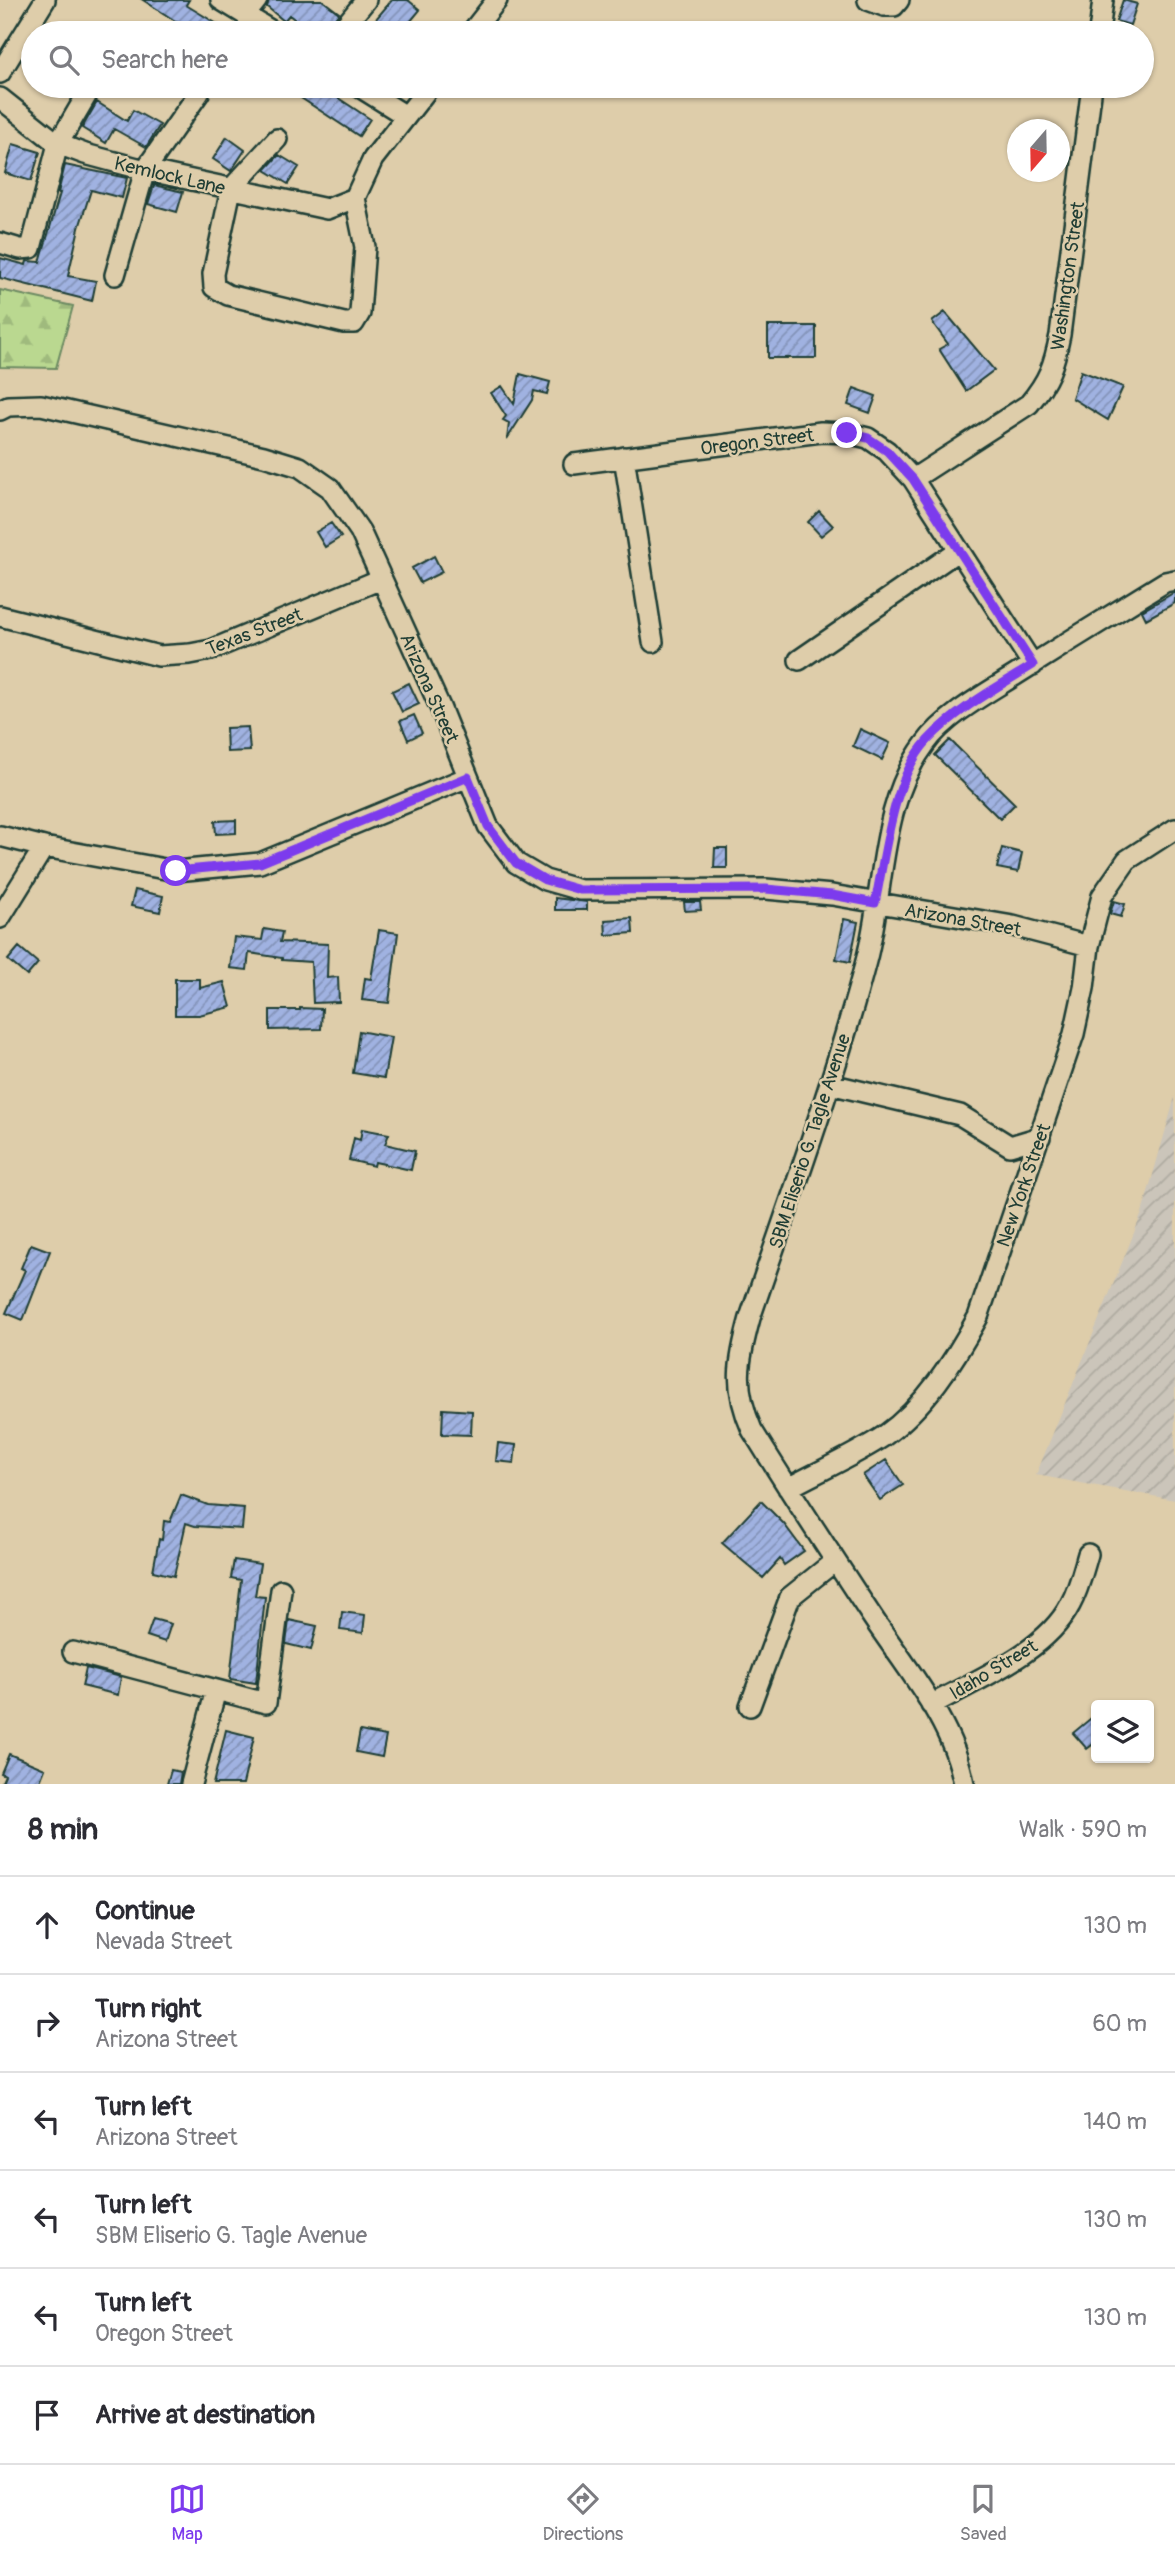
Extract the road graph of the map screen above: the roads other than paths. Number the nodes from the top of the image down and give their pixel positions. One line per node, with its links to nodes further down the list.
1 (221, 0): 8 (street)
2 (366, 0): 11 (street)
3 (497, 0): 12 (street)
4 (868, 0): 5 (street)
5 (899, 0)
6 (1103, 0): 13 (street)
7 (41, 1): 9 (street)
8 (251, 7): 10 (street)
9 (30, 21)
10 (264, 21)
11 (349, 21)
12 (480, 21)
13 (1100, 21)
14 (21, 36): 15 (street)
15 (0, 73)
16 (0, 98): 24 (street, Kemlock Lane)
17 (85, 98): 24 (street)
18 (195, 98): 25 (street)
19 (377, 98): 22 (street)
20 (420, 98): 22 (street)
21 (1090, 98): 33 (street, Washington Street)
22 (405, 116): 27 (street)
23 (277, 139): 26 (street)
24 (58, 144): 25 (street, Kemlock Lane); 28 (street)
25 (145, 170): 26 (street, Kemlock Lane); 29 (street)
26 (231, 189): 27 (street, Kemlock Lane); 27 (street)
27 (355, 198)
28 (0, 243)
29 (115, 275)
30 (0, 410): 35 (street, Arizona Street)
31 (624, 457): 32 (street, Oregon Street); 33 (street, Oregon Street); 38 (street)
32 (574, 464)
33 (913, 479): 34 (street, Oregon Street)
34 (959, 550): 39 (street); 40 (street, Oregon Street)
35 (381, 579): 37 (street, Texas Street); 41 (street, Arizona Street)
36 (1175, 580): 40 (street, SBM Eliserio G. Tagle Avenue)
37 (0, 616)
38 (653, 642)
39 (799, 660)
40 (1033, 665): 45 (street, SBM Eliserio G. Tagle Avenue)
41 (468, 777): 44 (street); 45 (street, Arizona Street)
42 (1175, 829): 47 (street, New York Street)
43 (0, 836): 44 (street)
44 (44, 846): 46 (street)
45 (875, 903): 47 (street, Arizona Street); 48 (street, SBM Eliserio G. Tagle Avenue)
46 (0, 918)
47 (1089, 946): 49 (street, New York Street)
48 (830, 1084): 49 (street); 50 (street, SBM Eliserio G. Tagle Avenue)
49 (1040, 1137): 50 (street, New York Street)
50 (788, 1488): 52 (street, SBM Eliserio G. Tagle Avenue)
51 (1088, 1553): 56 (street, Idaho Street)
52 (835, 1561): 56 (street, SBM Eliserio G. Tagle Avenue); 57 (street)
53 (281, 1590): 55 (street)
54 (73, 1652): 55 (street)
55 (216, 1690): 58 (street)
56 (931, 1705): 59 (street, SBM Eliserio G. Tagle Avenue)
57 (750, 1706)
58 (191, 1784)
59 (964, 1784)

